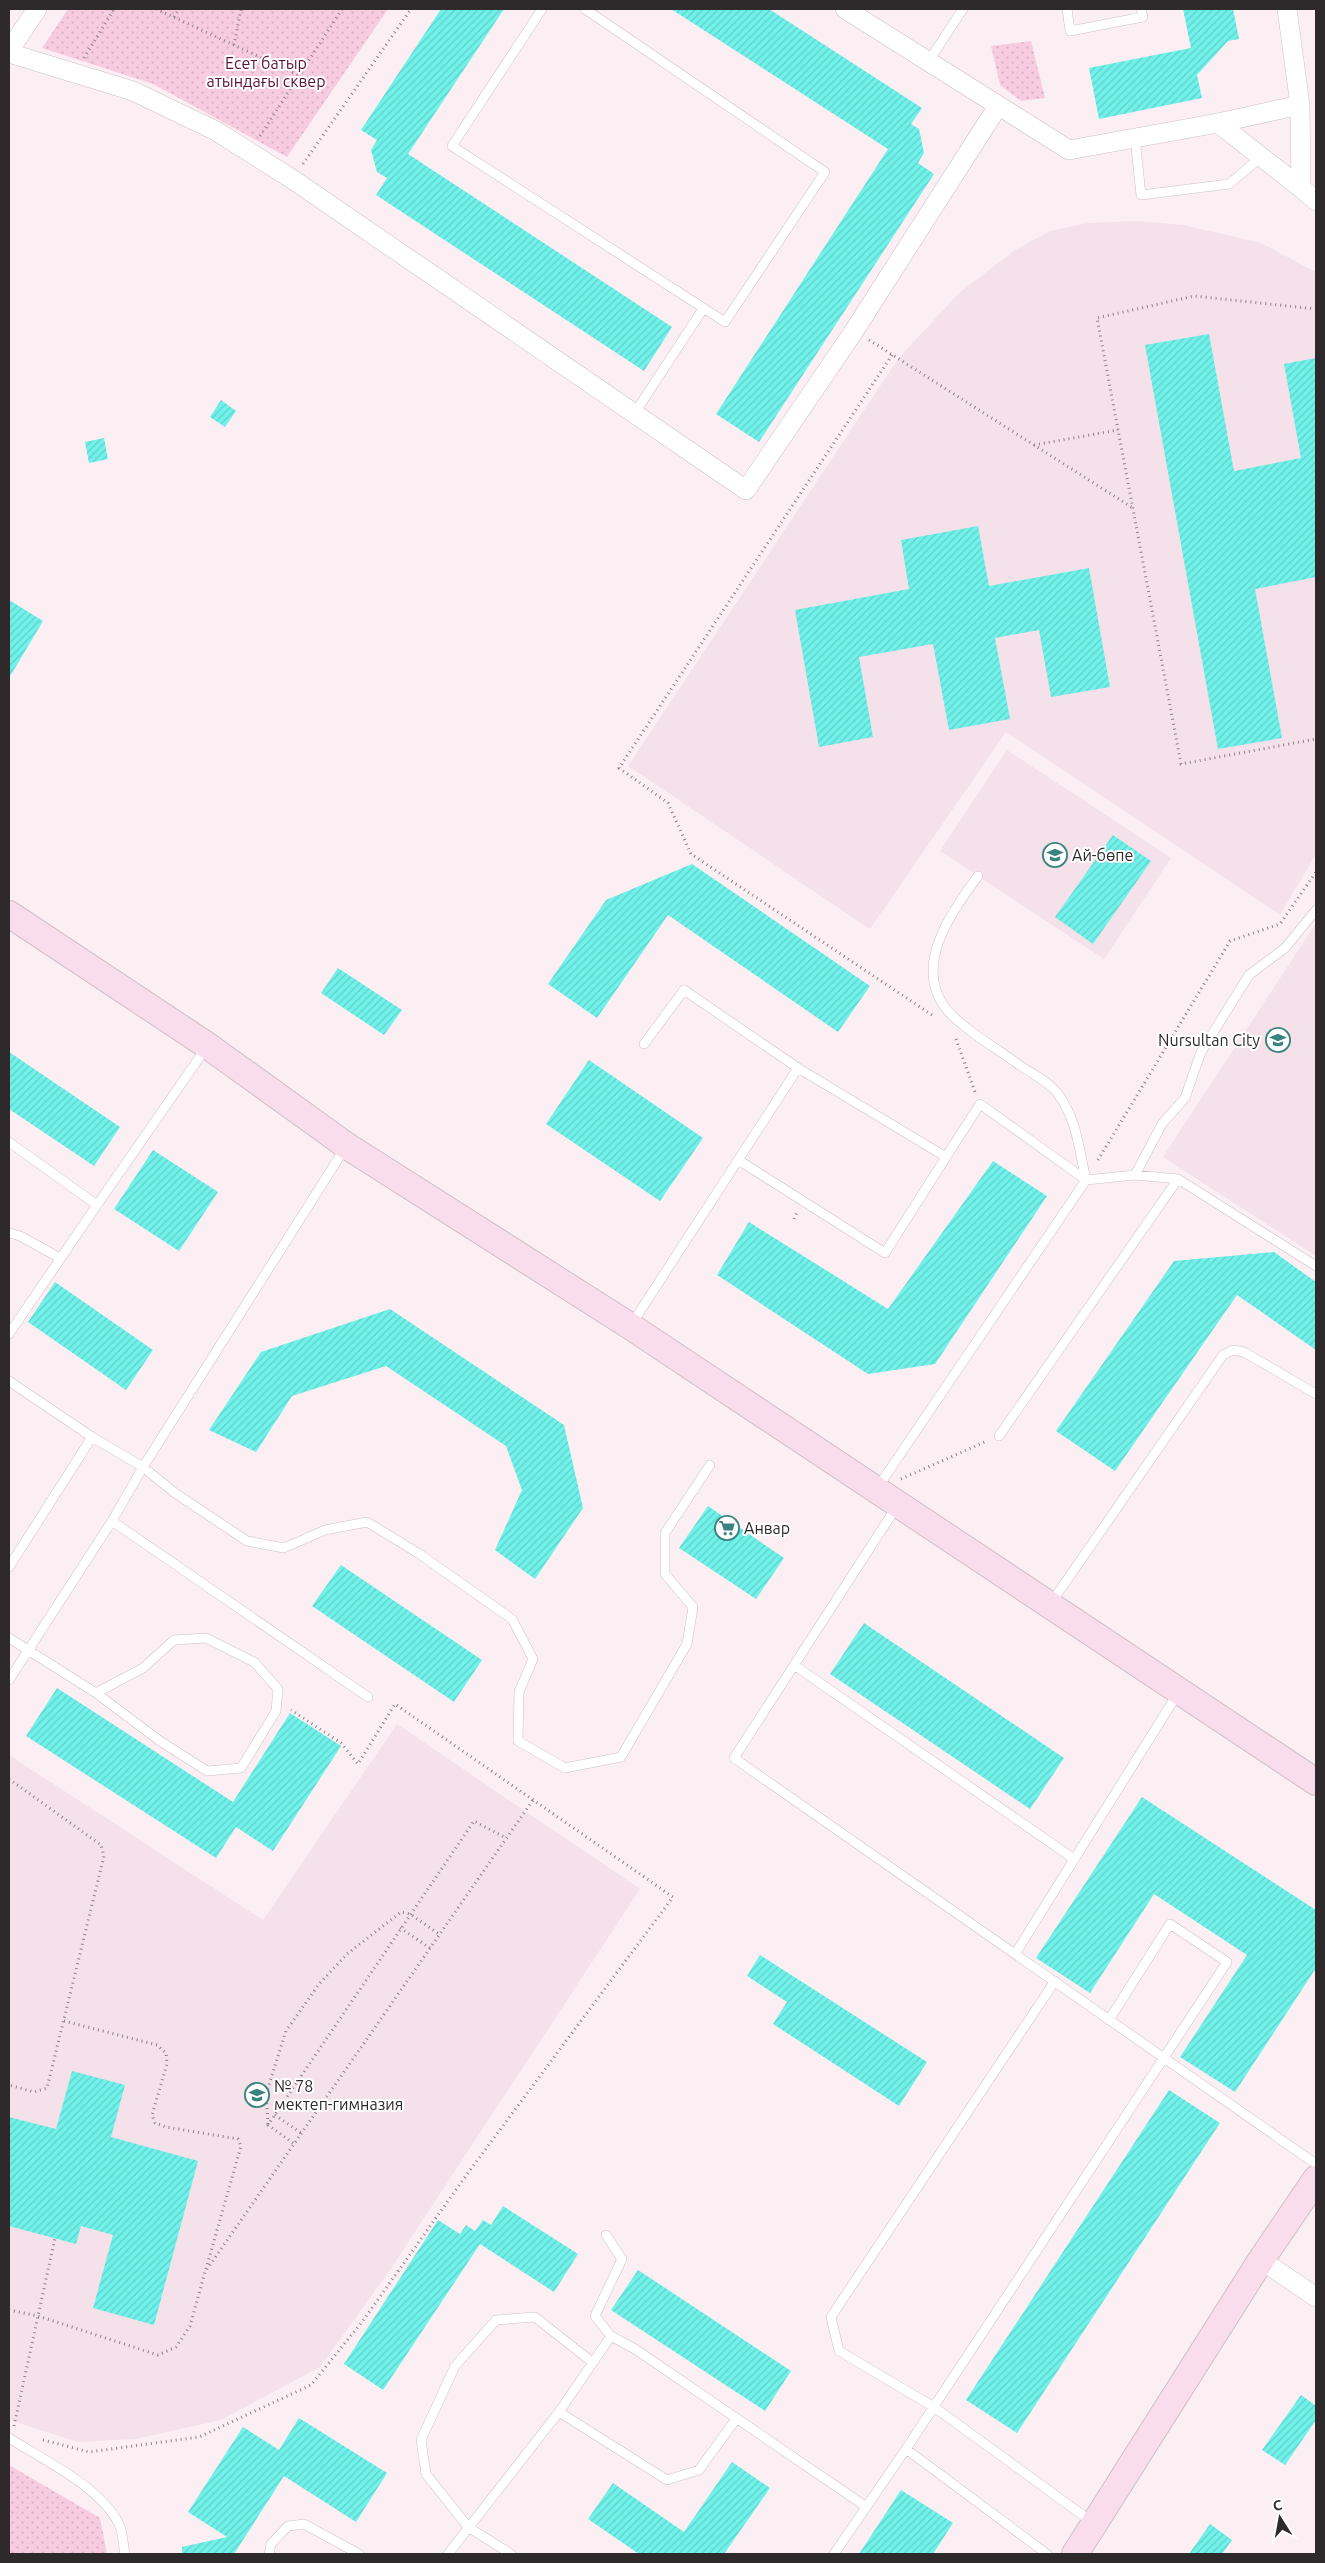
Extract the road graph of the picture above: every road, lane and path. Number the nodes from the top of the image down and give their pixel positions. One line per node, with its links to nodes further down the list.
1 (37, 9): 17 (street)
2 (114, 9): 18 (path)
3 (156, 9): 15 (path)
4 (179, 9): 15 (path)
5 (241, 9): 16 (path)
6 (342, 9): 20 (path)
7 (411, 9): 27 (path)
8 (542, 9): 30 (lane)
9 (585, 9): 30 (lane)
10 (845, 9): 19 (street)
11 (963, 9): 19 (lane)
12 (1067, 9): 13 (lane)
13 (1141, 9)
14 (1288, 9): 21 (street)
15 (174, 17): 16 (path)
16 (234, 45): 20 (path)
17 (9, 52): 27 (street)
18 (82, 61)
19 (928, 62): 22 (street)
20 (299, 75): 25 (path)
21 (1300, 105): 23 (street); 28 (street)
22 (998, 106): 24 (street); 32 (street)
23 (1218, 123): 24 (street); 26 (street)
24 (1134, 138): 26 (lane)
25 (257, 140)
26 (1261, 157): 28 (street)
27 (292, 179): 34 (street)
28 (1301, 188): 29 (street)
29 (1316, 201)
30 (703, 309): 34 (lane)
31 (1316, 309): 35 (path)
32 (854, 330): 33 (path); 34 (street)
33 (892, 355): 36 (path); 43 (path)
34 (634, 414)
35 (1118, 430): 36 (path); 37 (path)
36 (1033, 445): 37 (path)
37 (1133, 508): 38 (path)
38 (1316, 739)
39 (1316, 872): 55 (path)
40 (978, 876): 55 (lane)
41 (1316, 910): 53 (lane)
42 (9, 914): 46 (street)
43 (936, 1018)
44 (955, 1037): 48 (path)
45 (644, 1044): 47 (lane)
46 (208, 1046): 50 (street); 56 (lane)
47 (798, 1068): 51 (lane); 52 (lane)
48 (980, 1104): 51 (lane); 55 (lane)
49 (9, 1142): 56 (lane)
50 (347, 1146): 60 (street); 67 (lane)
51 (946, 1157): 52 (lane)
52 (740, 1160): 60 (lane)
53 (1135, 1175): 54 (lane); 55 (lane)
54 (1178, 1179): 59 (lane); 64 (lane)
55 (1086, 1180): 68 (lane)
56 (97, 1205): 58 (lane)
57 (9, 1233): 58 (lane)
58 (60, 1258): 61 (lane)
59 (1316, 1266)
60 (630, 1326): 68 (street)
61 (9, 1334)
62 (9, 1381): 65 (lane)
63 (1316, 1394): 72 (lane)
64 (999, 1436): 68 (path)
65 (92, 1437): 67 (lane); 71 (lane)
66 (710, 1465): 67 (lane)
67 (143, 1467): 70 (lane)
68 (876, 1490): 69 (street)
69 (898, 1504): 72 (street); 75 (lane)
70 (112, 1521): 74 (lane); 79 (lane)
71 (9, 1567)
72 (1050, 1605): 77 (street)
73 (9, 1638): 74 (lane)
74 (29, 1652): 76 (lane); 78 (lane)
75 (794, 1665): 85 (lane); 90 (lane)
76 (9, 1680)
77 (1179, 1691): 82 (street); 85 (lane)
78 (96, 1693): 78 (lane)
79 (368, 1697)
80 (286, 1716): 83 (path)
81 (9, 1779): 93 (path)
82 (1316, 1782)
83 (533, 1800): 84 (path); 115 (path)
84 (506, 1838): 86 (path); 88 (path)
85 (1074, 1859): 90 (lane)
86 (410, 1914): 87 (path); 88 (path); 97 (path)
87 (400, 1928): 89 (path); 96 (path)
88 (439, 1934): 89 (path)
89 (430, 1948): 98 (path)
90 (1015, 1954): 91 (lane)
91 (1055, 1981): 92 (lane); 111 (lane)
92 (1110, 2020): 94 (lane); 94 (lane)
93 (64, 2021): 95 (path); 105 (path)
94 (1164, 2058): 100 (lane); 111 (lane)
95 (9, 2085)
96 (274, 2116): 97 (path); 98 (path)
97 (268, 2125): 99 (path)
98 (301, 2132): 99 (path)
99 (293, 2143): 105 (path)
100 (1316, 2164)
101 (1316, 2179): 104 (street)
102 (606, 2234): 109 (lane)
103 (55, 2238): 108 (path)
104 (1261, 2260): 106 (street); 118 (street)
105 (205, 2272): 108 (path)
106 (1316, 2297)
107 (9, 2310): 108 (path)
108 (38, 2316): 114 (path)
109 (611, 2336): 110 (lane); 113 (lane)
110 (592, 2362): 112 (lane); 119 (lane)
111 (934, 2407): 116 (lane); 118 (lane)
112 (559, 2412): 113 (lane); 119 (lane)
113 (736, 2418): 117 (lane)
114 (11, 2435): 120 (lane)
115 (37, 2439)
116 (906, 2449): 117 (lane); 126 (lane)
117 (865, 2506): 125 (lane)
118 (1095, 2524): 127 (street)
119 (468, 2527): 123 (lane); 124 (lane)
120 (125, 2554)
121 (269, 2554): 122 (lane)
122 (359, 2554)
123 (448, 2554)
124 (511, 2554)
125 (834, 2554)
126 (1047, 2554)
127 (1075, 2554)

